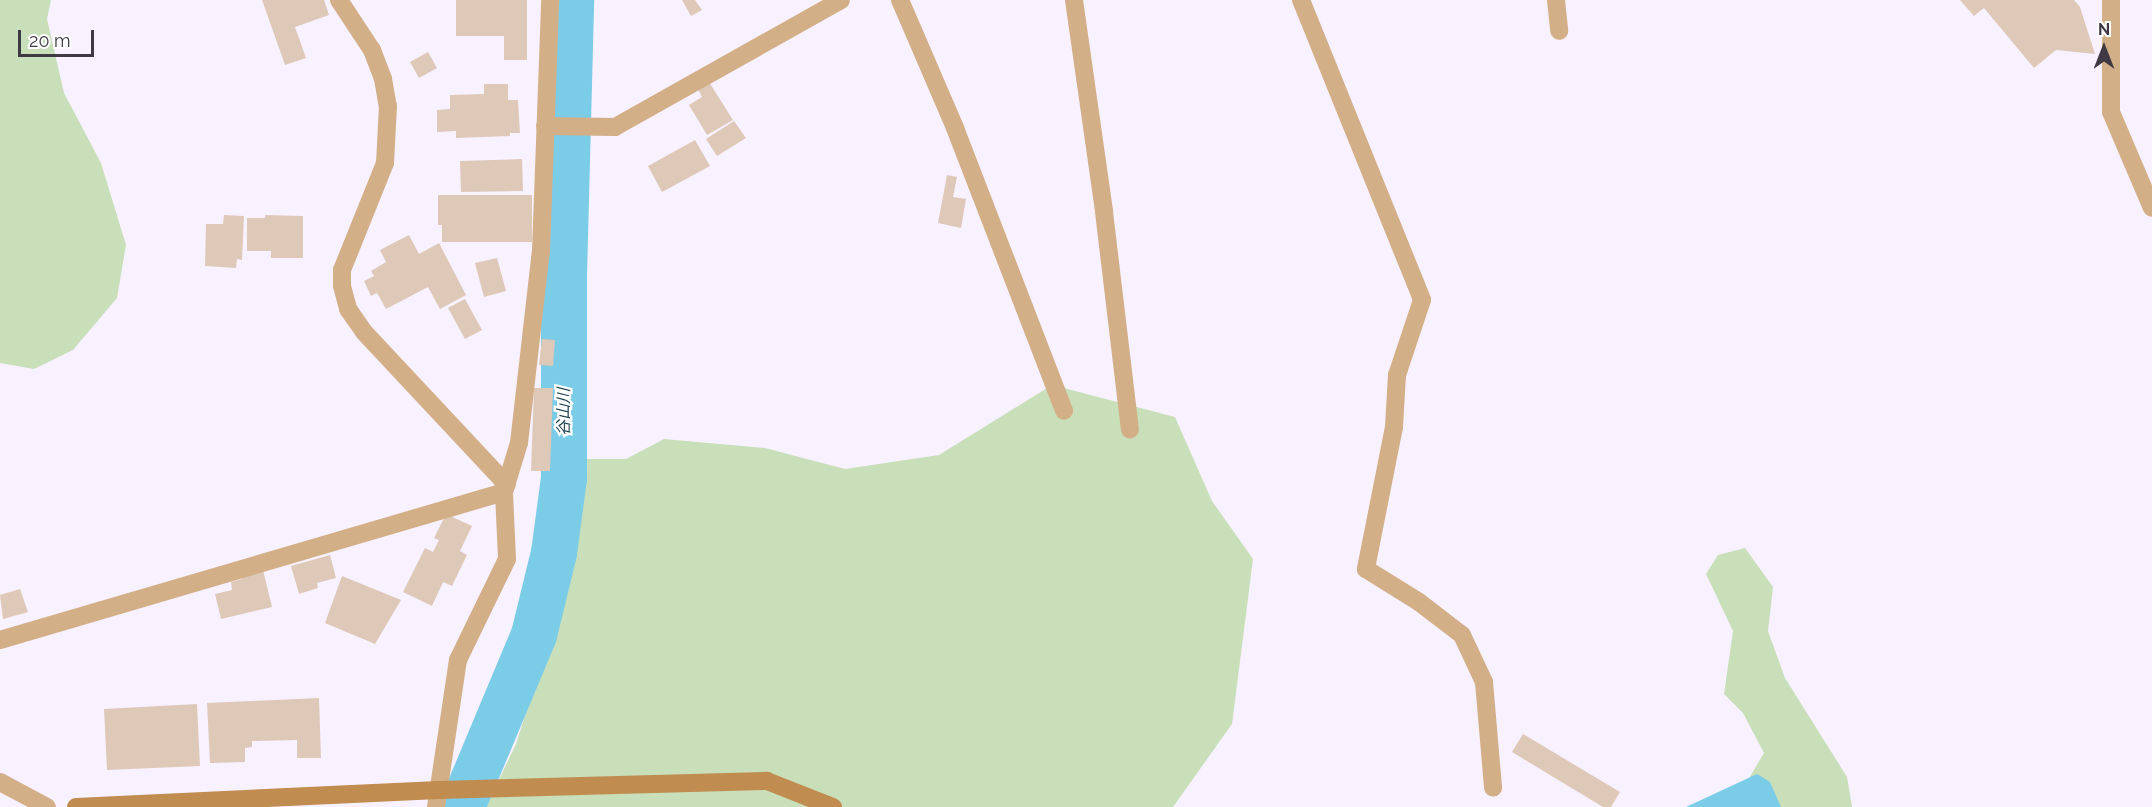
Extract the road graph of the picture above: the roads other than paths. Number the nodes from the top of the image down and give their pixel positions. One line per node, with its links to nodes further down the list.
1 (339, 0): 15 (street)
2 (550, 0): 11 (street)
3 (842, 0): 9 (street)
4 (900, 0): 13 (street)
5 (1074, 0): 14 (street)
6 (1301, 0): 18 (street)
7 (1556, 0): 10 (street)
8 (2111, 0): 12 (street)
9 (818, 8): 11 (street)
10 (1558, 31)
11 (546, 126): 15 (street)
12 (2152, 208)
13 (1064, 411)
14 (1130, 429)
15 (506, 488): 16 (street); 19 (street)
16 (0, 640)
17 (0, 782): 20 (street)
18 (1493, 788)
19 (442, 796): 21 (street); 22 (street)
20 (47, 807)
21 (76, 807)
22 (833, 807)

